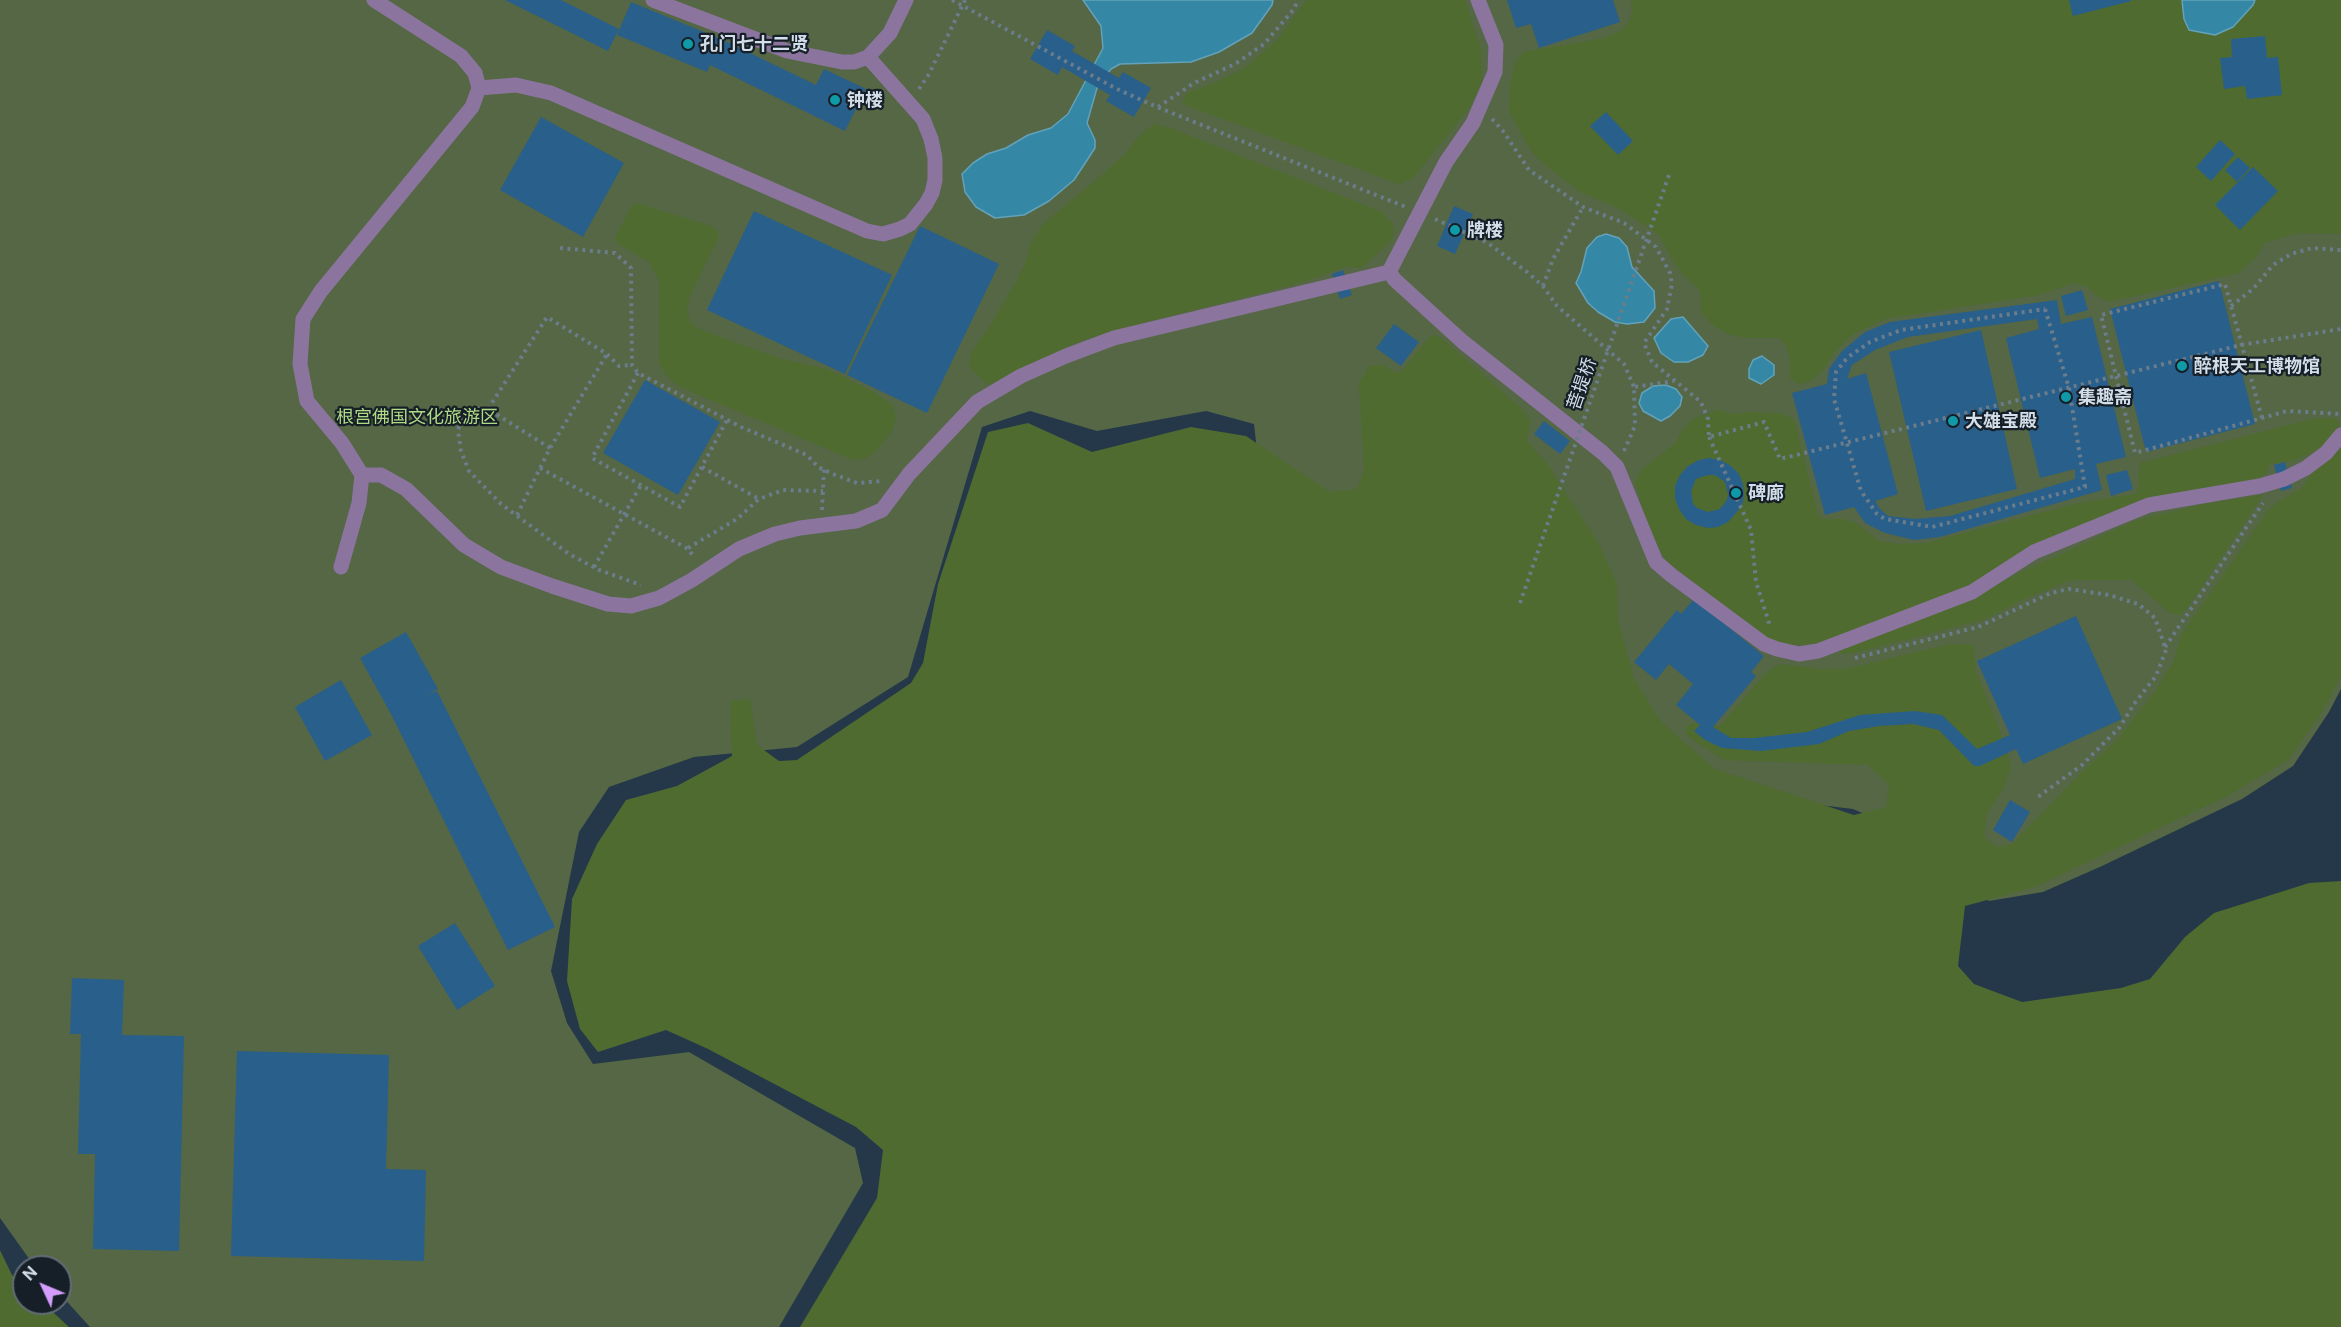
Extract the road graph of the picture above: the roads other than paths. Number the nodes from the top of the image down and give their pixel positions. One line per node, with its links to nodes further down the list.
1 (374, 0): 6 (lane)
2 (653, 0): 5 (lane)
3 (906, 0): 5 (lane)
4 (1478, 0): 7 (lane)
5 (868, 57): 6 (lane)
6 (480, 88): 9 (lane)
7 (1389, 272): 8 (lane); 9 (lane)
8 (2341, 435)
9 (362, 475): 10 (lane)
10 (341, 567)

